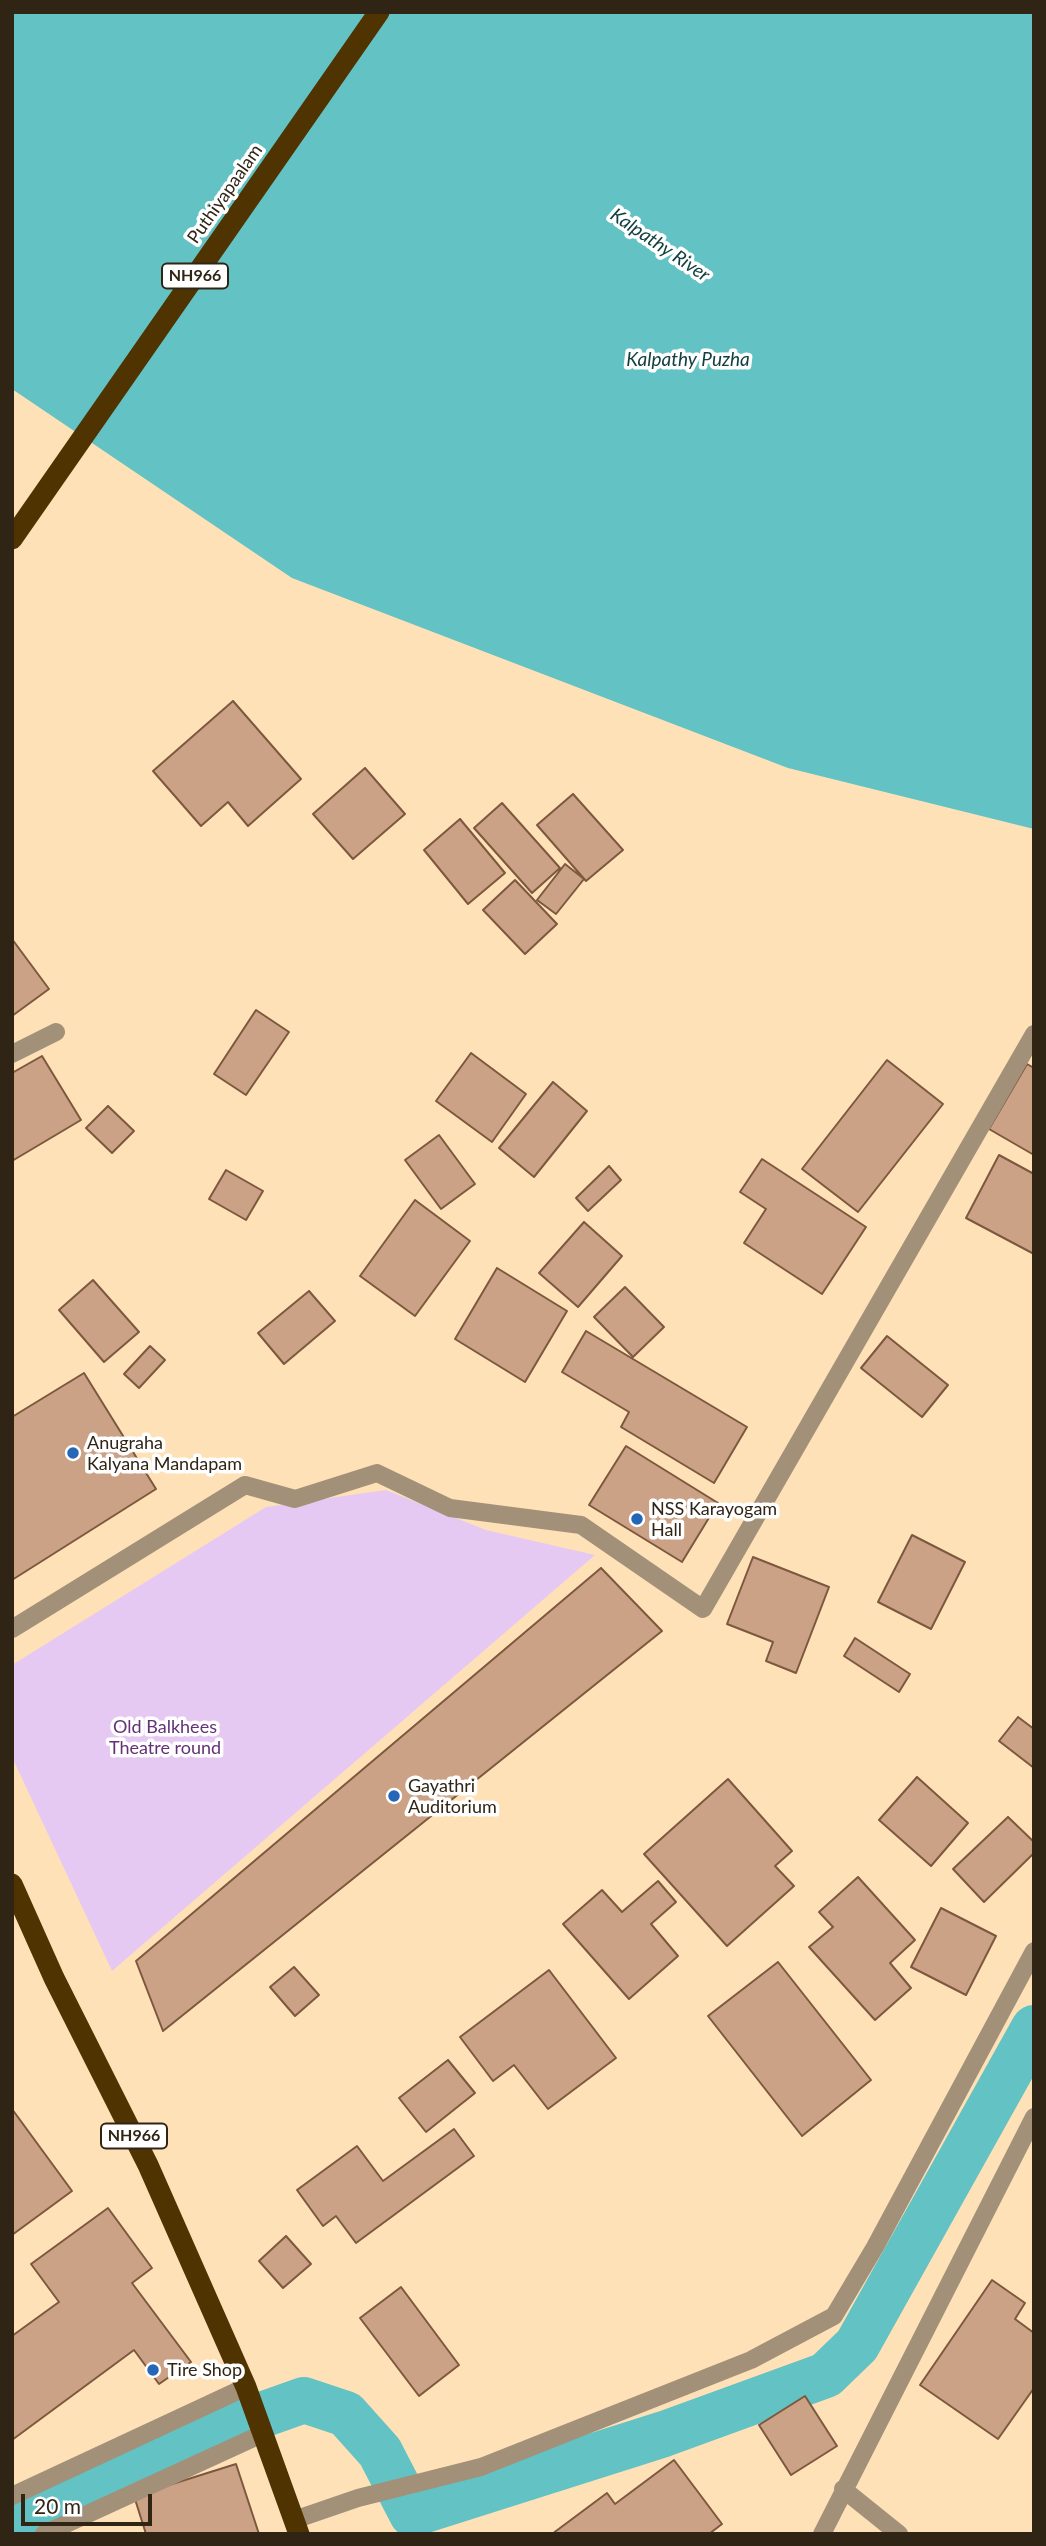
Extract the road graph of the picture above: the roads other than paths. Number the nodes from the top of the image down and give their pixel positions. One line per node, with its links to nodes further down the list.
1 (379, 12): 2 (highway, Puthiyapaalam / NH966)
2 (12, 540)
3 (56, 1031): 5 (street)
4 (1034, 1034): 6 (street)
5 (12, 1054)
6 (12, 1629)
7 (12, 1885): 10 (highway, NH966)
8 (1034, 1951): 14 (street)
9 (1034, 2117): 12 (street)
10 (246, 2389): 11 (highway, NH966); 13 (street)
11 (262, 2433): 14 (highway, NH966); 15 (street)
12 (843, 2489): 16 (street); 17 (street)
13 (12, 2496)
14 (297, 2527)
15 (44, 2534)
16 (822, 2534)
17 (899, 2534)

